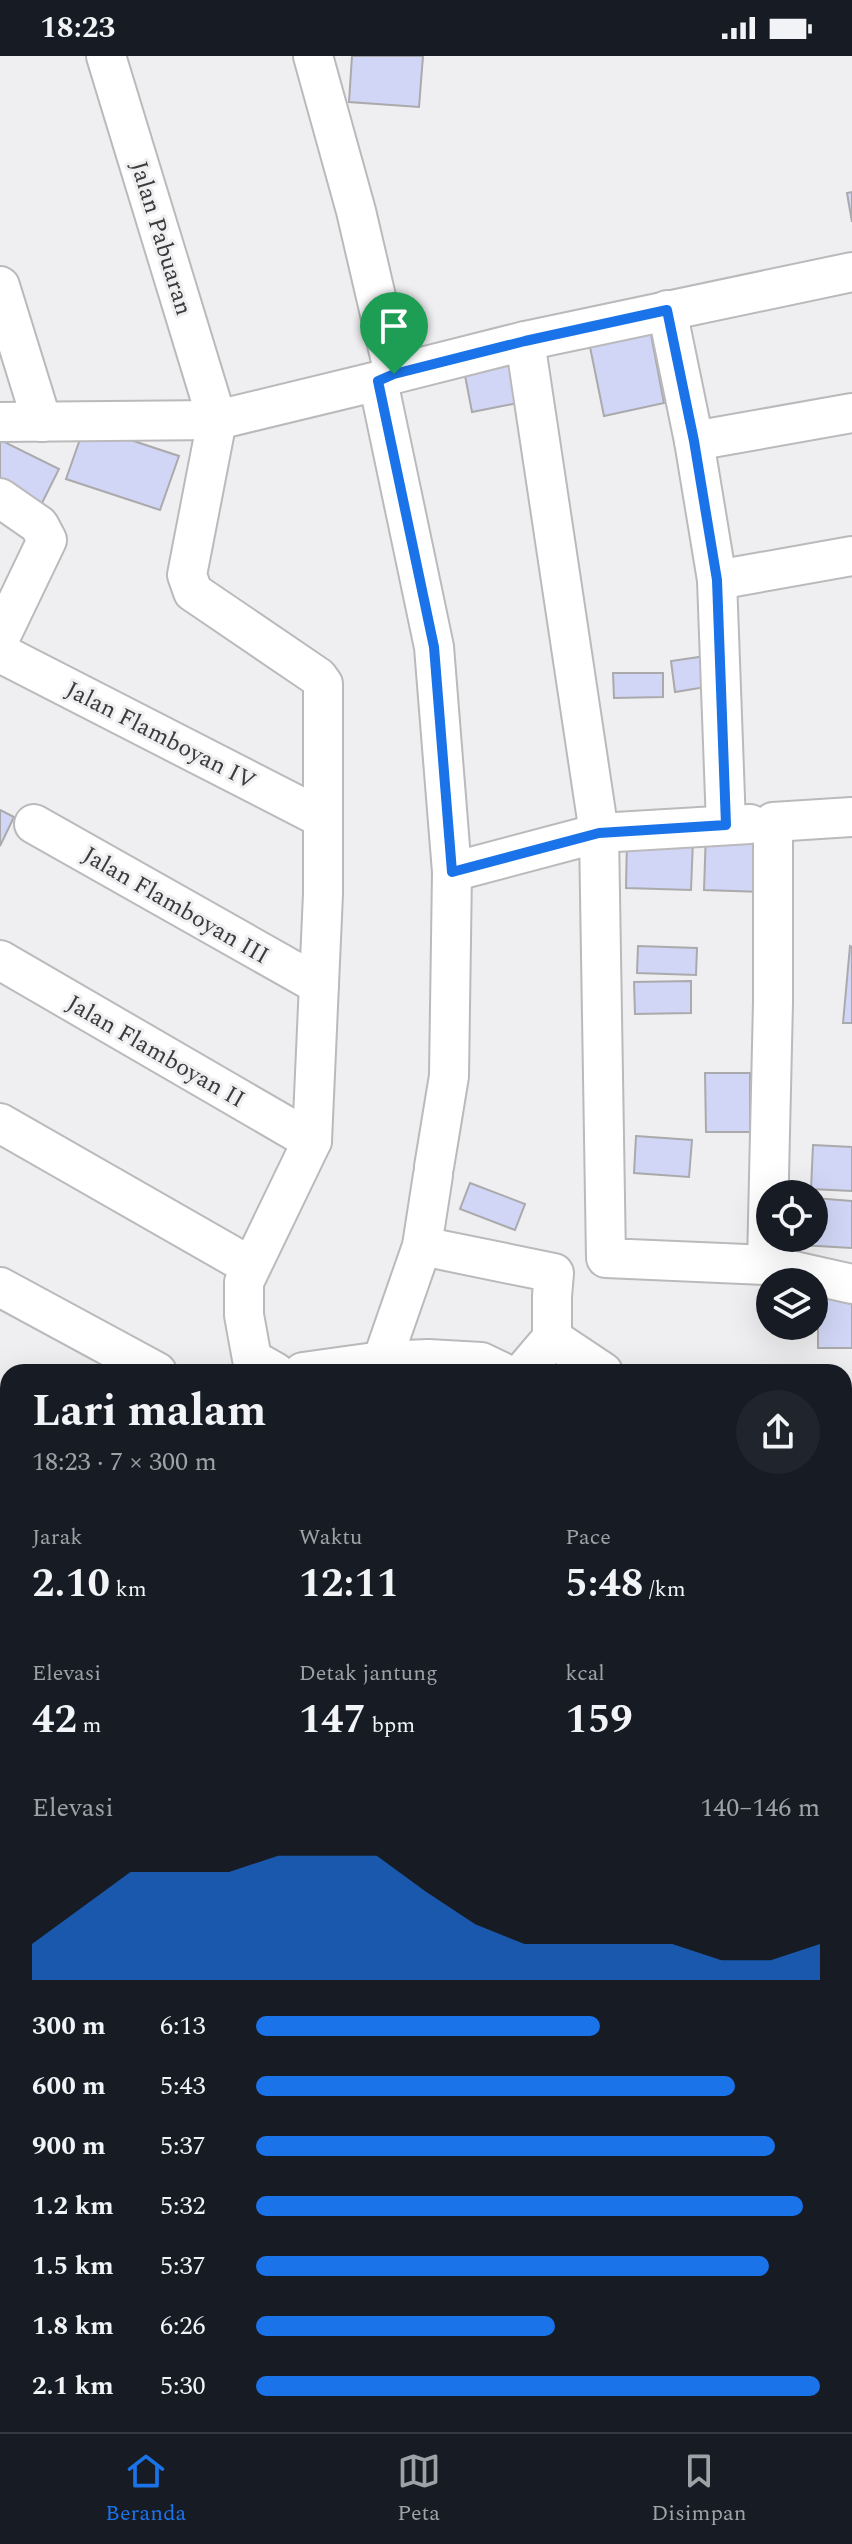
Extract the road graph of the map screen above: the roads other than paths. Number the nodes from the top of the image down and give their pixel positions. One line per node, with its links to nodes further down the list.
1 (106, 56): 11 (street, Jalan Pabuaran)
2 (313, 56): 4 (street)
3 (333, 56): 4 (street)
4 (326, 104): 9 (street)
5 (852, 272): 7 (street)
6 (0, 286): 13 (street)
7 (667, 310): 8 (street); 14 (street)
8 (525, 341): 9 (street); 25 (street)
9 (386, 378): 11 (street); 26 (street)
10 (852, 413): 14 (street)
11 (217, 420): 13 (street); 21 (street)
12 (0, 422): 13 (street)
13 (42, 422)
14 (694, 441): 17 (street)
15 (0, 498): 18 (street)
16 (852, 556): 17 (street)
17 (717, 580): 24 (street)
18 (0, 638)
19 (0, 653): 21 (street, Jalan Flamboyan IV)
20 (852, 817): 22 (street)
21 (322, 818): 28 (street)
22 (773, 822): 24 (street); 32 (street)
23 (34, 824): 28 (street, Jalan Flamboyan III)
24 (726, 825): 25 (street)
25 (599, 833): 26 (street); 32 (street)
26 (452, 872): 31 (street)
27 (0, 960): 30 (street, Jalan Flamboyan II)
28 (319, 985): 30 (street)
29 (0, 1123): 33 (street)
30 (312, 1141): 33 (street)
31 (422, 1246): 36 (street); 37 (street)
32 (767, 1265): 34 (street)
33 (250, 1266): 39 (street)
34 (852, 1284)
35 (0, 1287): 38 (street)
36 (552, 1338): 42 (street); 43 (street)
37 (382, 1361): 40 (street); 41 (street)
38 (142, 1364)
39 (257, 1364)
40 (360, 1364)
41 (485, 1364)
42 (530, 1364)
43 (591, 1364)

